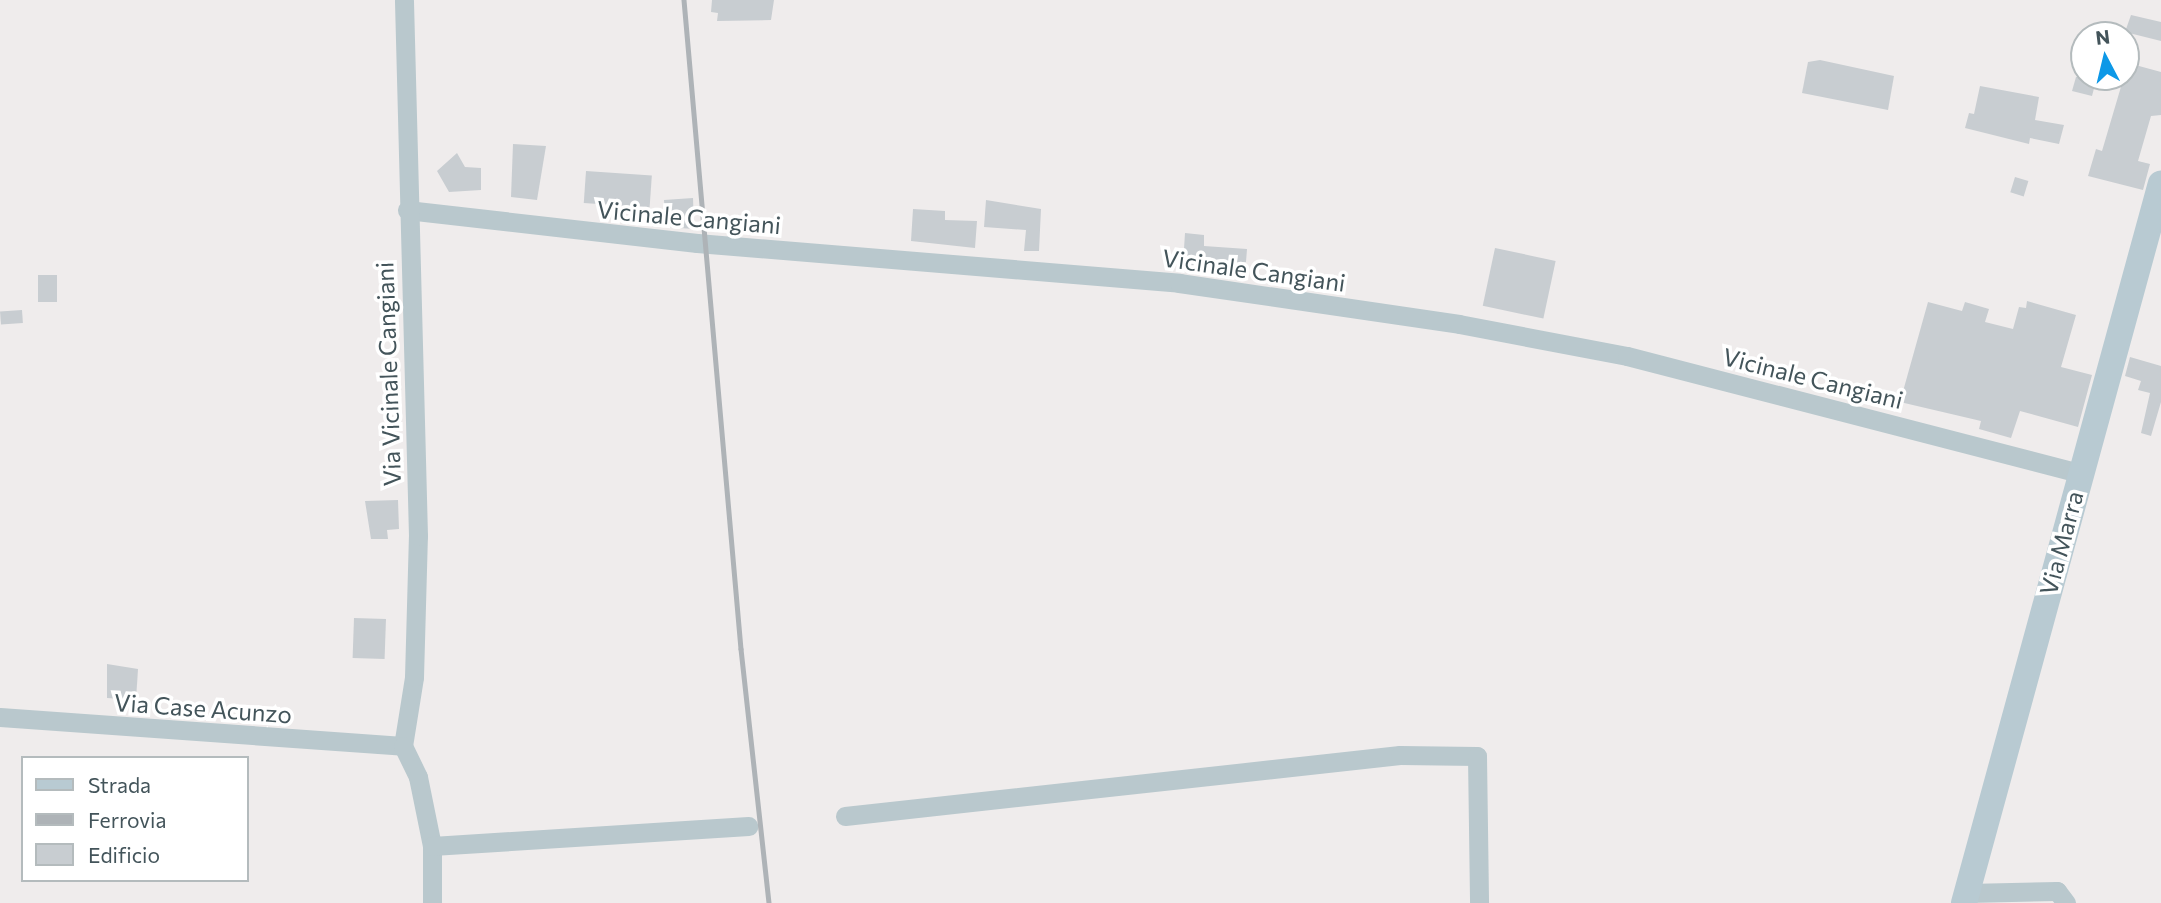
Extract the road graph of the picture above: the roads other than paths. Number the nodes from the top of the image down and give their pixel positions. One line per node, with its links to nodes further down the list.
1 (404, 0): 3 (street, Via Vicinale Cangiani)
2 (2161, 183): 4 (main road, Via Marra)
3 (407, 210): 4 (street, Vicinale Cangiani); 6 (street, Via Vicinale Cangiani)
4 (2080, 473): 10 (main road, Via Marra)
5 (0, 717): 6 (street, Via Case Acunzo)
6 (403, 746): 9 (street)
7 (845, 816): 12 (street)
8 (748, 826): 9 (street)
9 (432, 846): 11 (street)
10 (1965, 898): 13 (street)
11 (432, 903)
12 (1479, 903)
13 (2066, 903)

